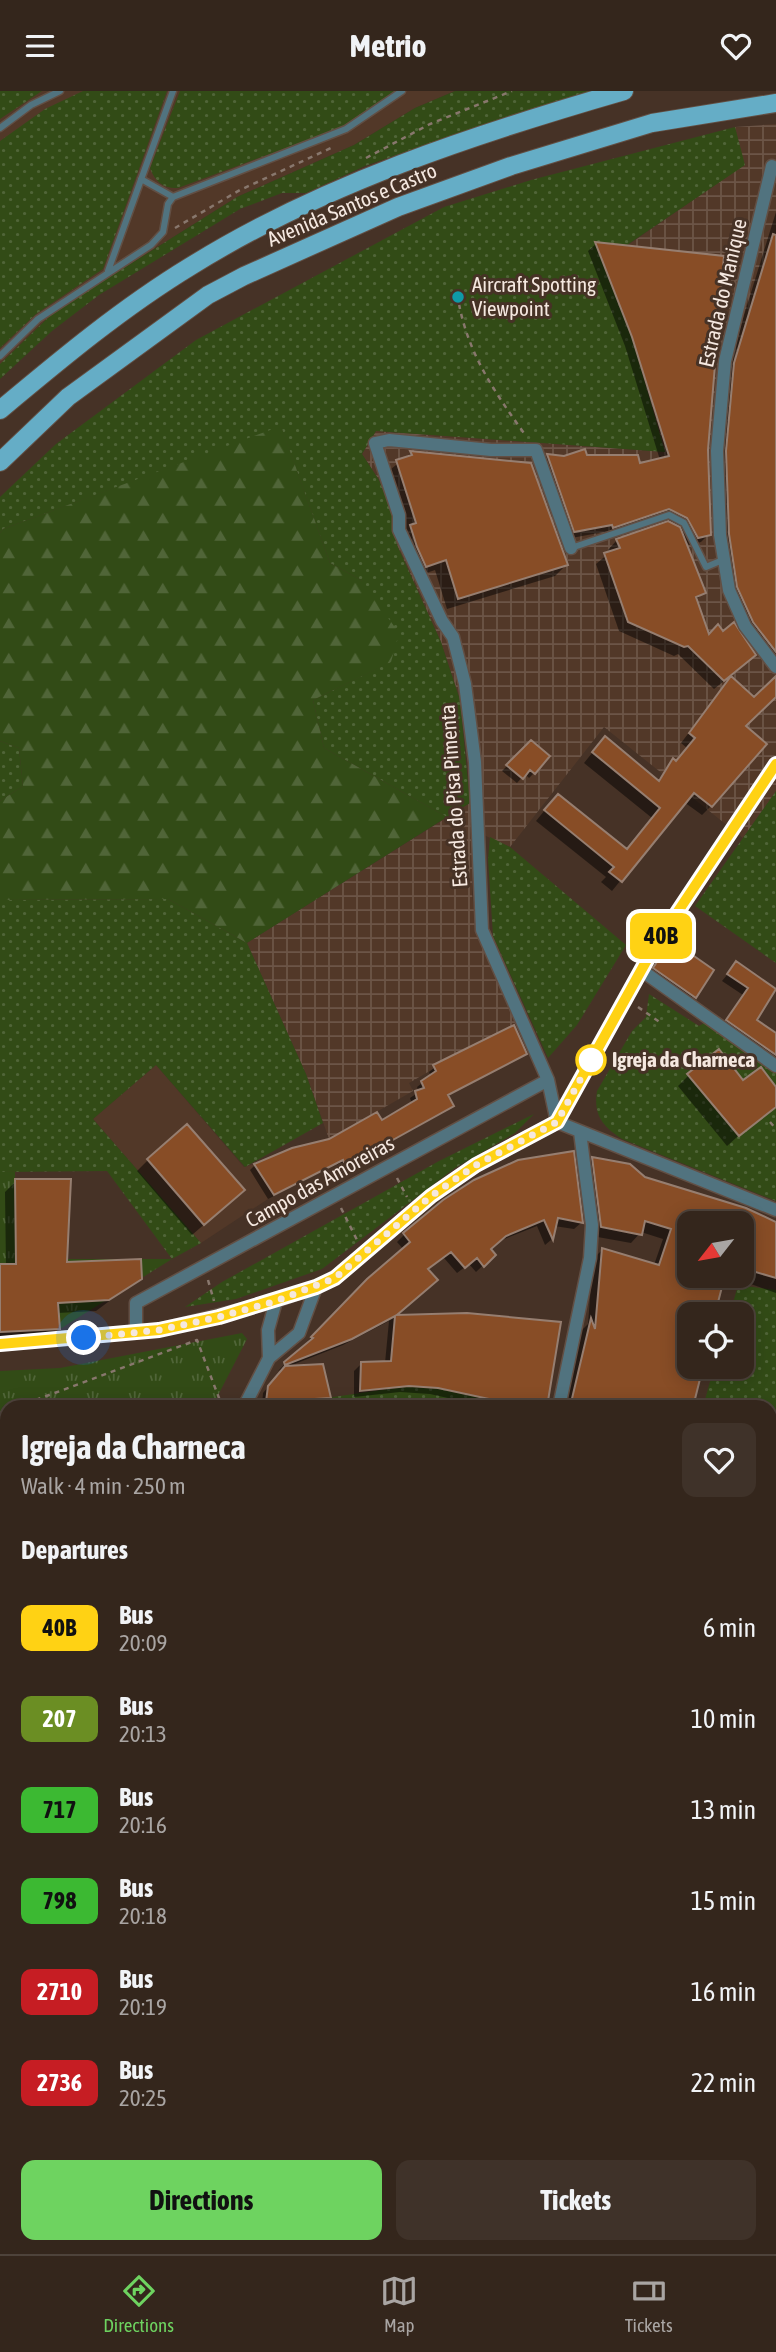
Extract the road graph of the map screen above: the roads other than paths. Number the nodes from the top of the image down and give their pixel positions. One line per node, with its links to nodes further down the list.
1 (60, 91): 6 (lane)
2 (173, 91): 8 (lane)
3 (402, 91): 9 (lane)
4 (624, 91): 12 (main road, Avenida Santos e Castro)
5 (776, 103): 13 (main road, Avenida Santos e Castro)
6 (0, 128)
7 (772, 166): 15 (street, Estrada do Manique)
8 (141, 179): 9 (lane); 10 (lane)
9 (173, 197): 10 (lane)
10 (107, 273): 11 (lane)
11 (0, 356)
12 (0, 410)
13 (0, 463)
14 (571, 548): 15 (lane); 20 (street, Estrada do Pisa Pimenta)
15 (725, 559): 16 (street, Estrada do Manique)
16 (776, 667)
17 (776, 764): 18 (street)
18 (641, 970): 19 (street); 21 (street)
19 (776, 1066)
20 (548, 1080): 21 (street, Estrada do Pisa Pimenta); 26 (street, Campo das Amoreiras)
21 (557, 1122): 22 (street); 24 (street)
22 (580, 1132): 23 (street); 30 (street)
23 (776, 1210)
24 (316, 1287): 25 (street); 28 (street)
25 (276, 1301): 26 (street); 28 (street)
26 (136, 1332): 27 (street)
27 (0, 1344)
28 (270, 1358): 29 (street)
29 (248, 1400)
30 (560, 1400)

